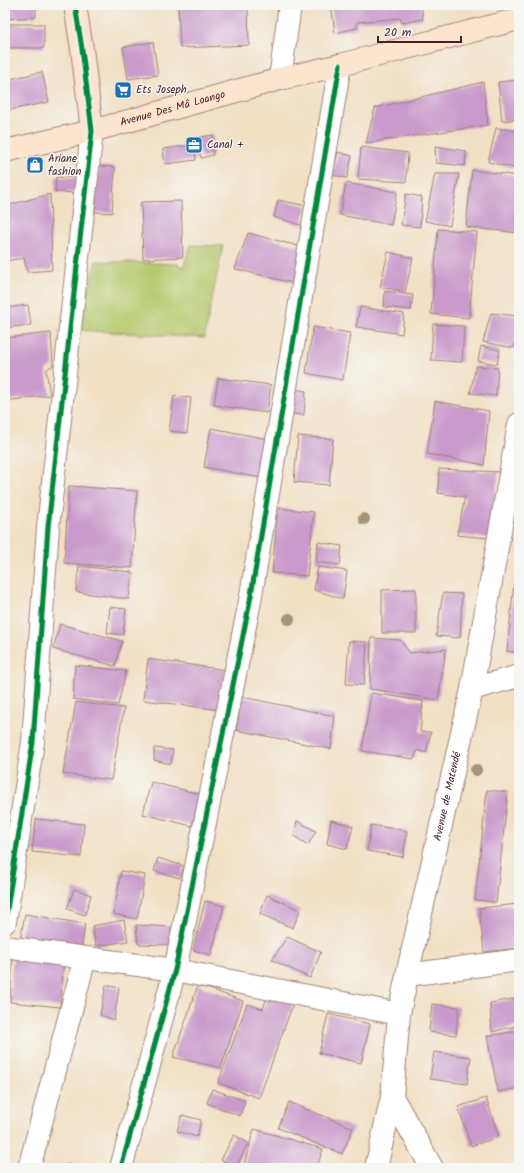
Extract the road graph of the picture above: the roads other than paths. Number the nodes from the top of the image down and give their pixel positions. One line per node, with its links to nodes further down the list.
1 (75, 5): 6 (main road)
2 (290, 5): 5 (street)
3 (519, 19): 4 (main road, Avenue Des Mâ Loango)
4 (340, 65): 5 (main road, Avenue Des Mâ Loango); 15 (street)
5 (280, 78): 6 (main road, Avenue Des Mâ Loango)
6 (92, 131): 7 (main road, Avenue Des Mâ Loango); 11 (street)
7 (5, 151)
8 (519, 424): 10 (street, Avenue de Matendé)
9 (519, 676): 10 (street)
10 (472, 689): 16 (street, Avenue de Matendé)
11 (5, 922)
12 (5, 947): 13 (street)
13 (85, 958): 15 (street); 19 (street)
14 (519, 960): 16 (street)
15 (175, 970): 17 (street); 20 (street)
16 (407, 975): 17 (street, Avenue de Matendé)
17 (399, 1014): 18 (street, Avenue de Matendé)
18 (392, 1097): 21 (street, Avenue de Matendé); 22 (street)
19 (29, 1168)
20 (120, 1168)
21 (376, 1168)
22 (432, 1168)

